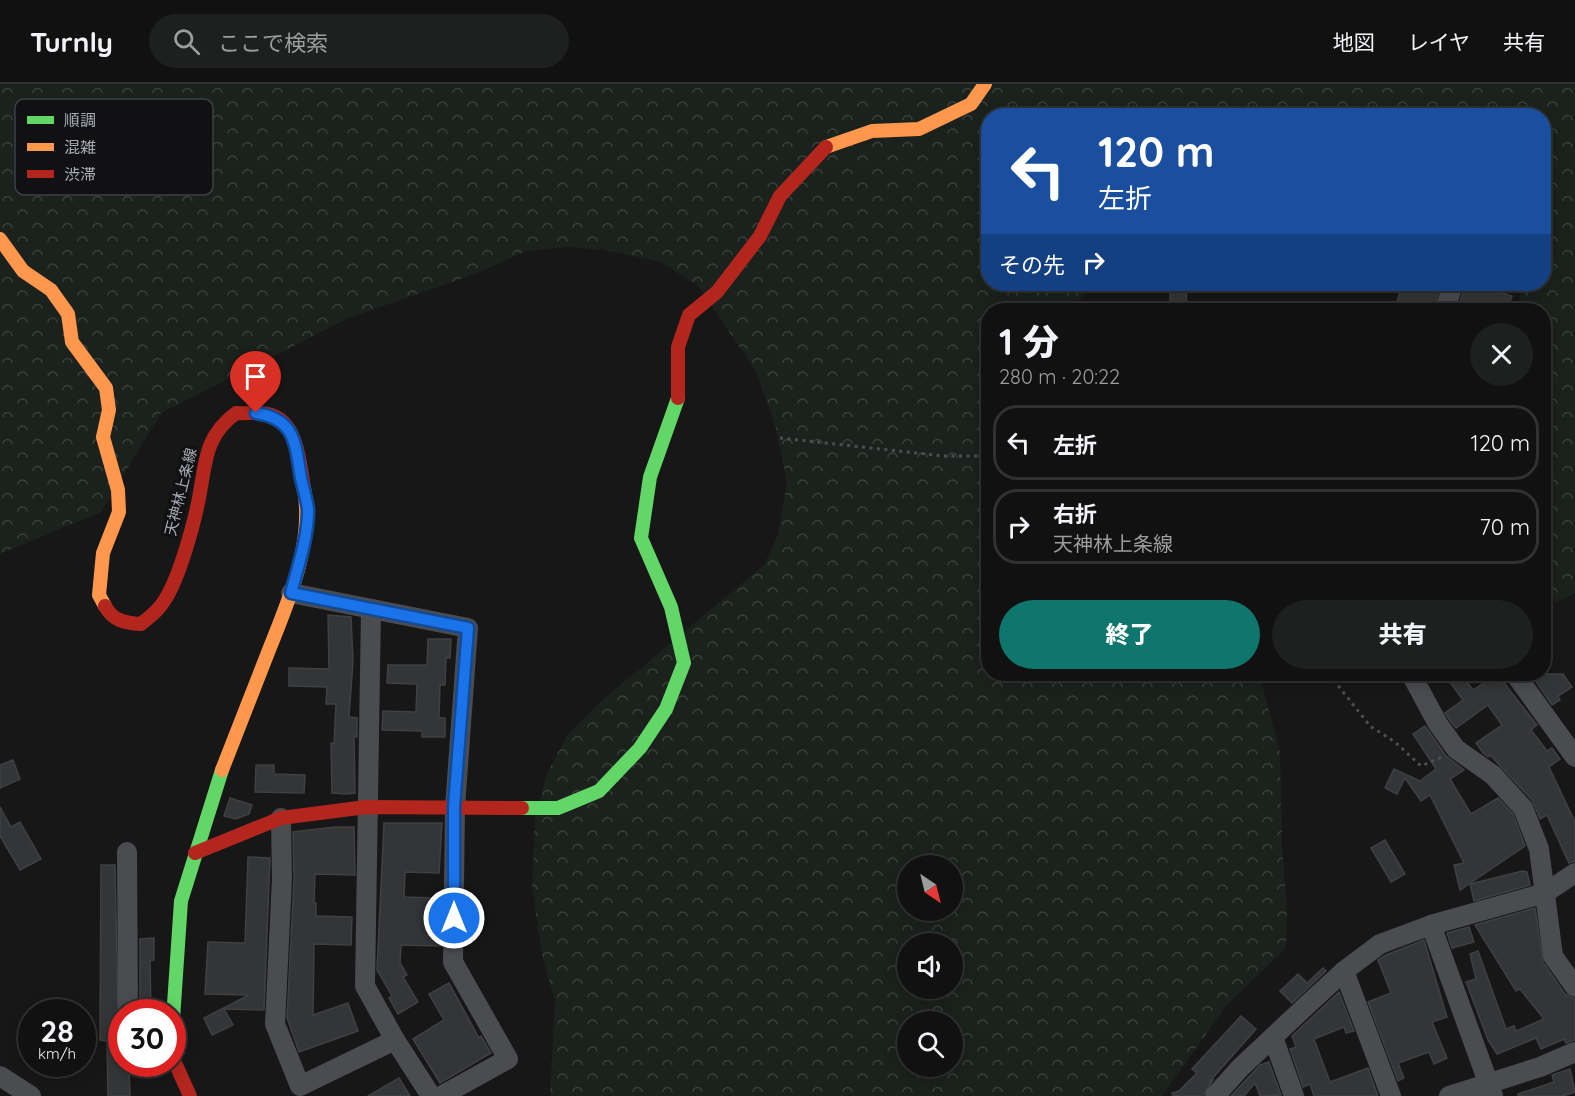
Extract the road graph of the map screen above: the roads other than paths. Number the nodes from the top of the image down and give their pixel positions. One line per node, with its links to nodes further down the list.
1 (985, 84): 9 (main road)
2 (0, 239): 3 (main road, 天神林上条線)
3 (291, 593): 4 (street); 12 (main road, 天神林上条線)
4 (371, 609): 8 (street); 9 (street)
5 (1415, 681): 14 (street)
6 (1520, 681): 7 (street)
7 (1575, 757)
8 (366, 807): 9 (main road); 10 (main road); 21 (street)
9 (454, 807): 29 (street)
10 (281, 818): 12 (main road); 21 (street)
11 (127, 852): 18 (street)
12 (195, 853): 19 (main road, 天神林上条線)
13 (1575, 873): 14 (street)
14 (1545, 893): 15 (street); 17 (street)
15 (1431, 925): 16 (street); 25 (street)
16 (1344, 971): 20 (street); 32 (street)
17 (1575, 987)
18 (128, 999)
19 (174, 999)
20 (1274, 1037): 30 (street); 31 (street)
21 (395, 1040): 28 (street)
22 (1575, 1052): 25 (street)
23 (0, 1076): 26 (street)
24 (181, 1077): 27 (main road)
25 (1491, 1090): 33 (street)
26 (31, 1096)
27 (190, 1096)
28 (431, 1096)
29 (441, 1096)
30 (1215, 1096)
31 (1294, 1096)
32 (1391, 1096)
33 (1449, 1096)

